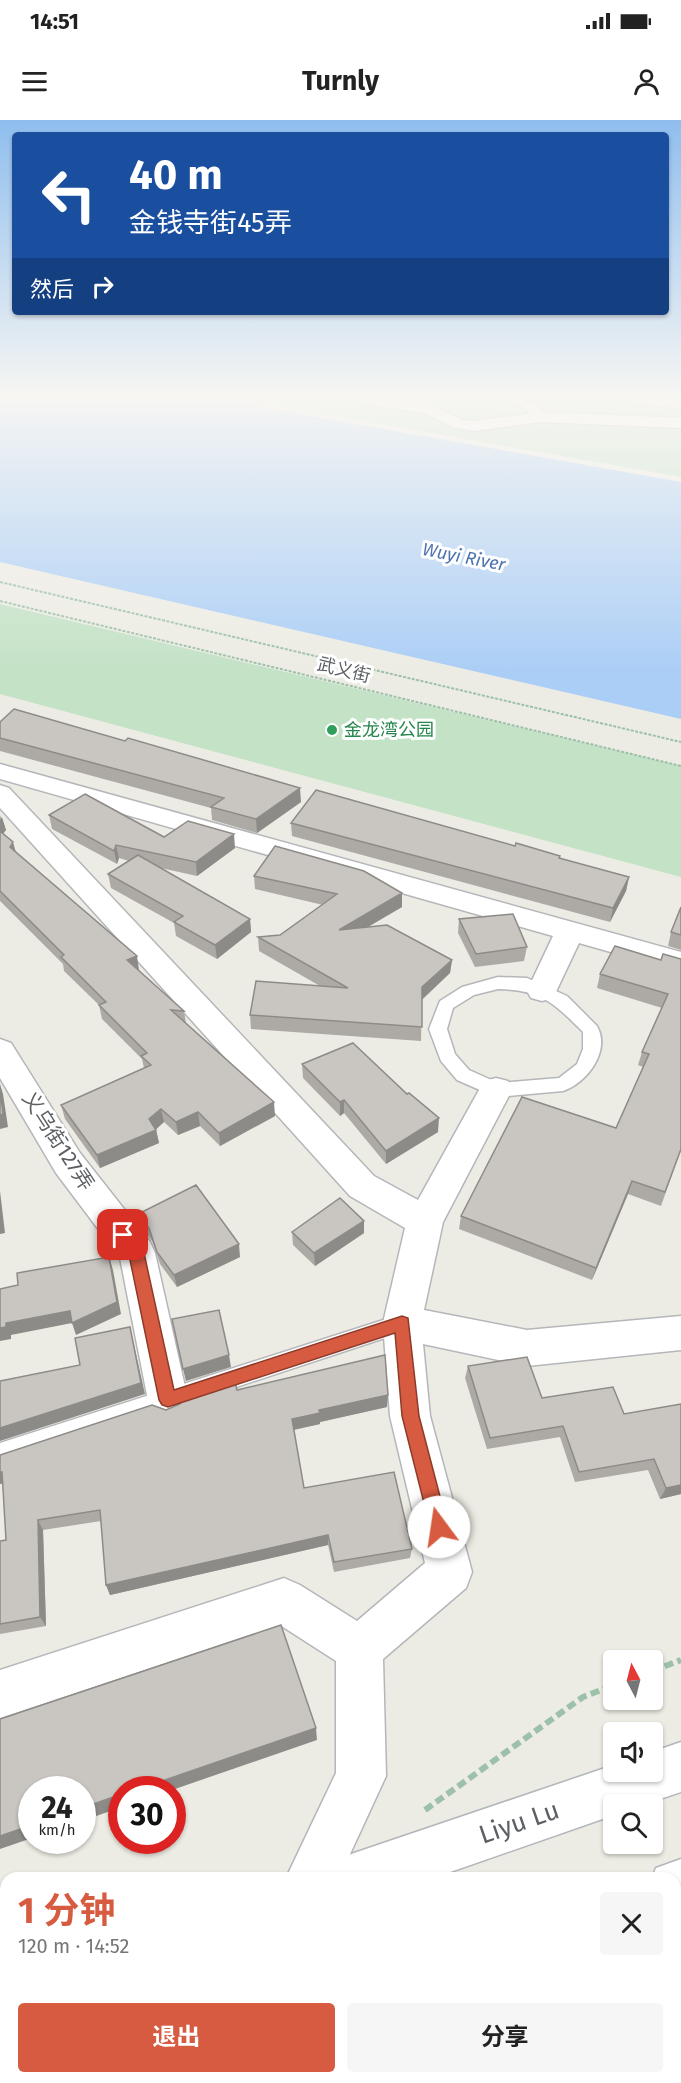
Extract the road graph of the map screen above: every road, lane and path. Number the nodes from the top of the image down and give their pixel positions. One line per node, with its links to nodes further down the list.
1 (0, 582): 3 (path)
2 (0, 601): 4 (path, 武义街)
3 (681, 742)
4 (681, 766)
5 (0, 771): 7 (street)
6 (0, 793): 12 (street)
7 (570, 931): 8 (street); 9 (street)
8 (681, 963)
9 (542, 991): 11 (lane); 11 (lane)
10 (0, 1051): 15 (street, 义乌街127弄)
11 (496, 1090): 12 (street)
12 (425, 1221): 13 (street)
13 (402, 1323): 14 (street); 15 (lane); 17 (street)
14 (681, 1332)
15 (168, 1400): 16 (lane)
16 (0, 1454)
17 (359, 1649): 21 (street); 24 (street)
18 (681, 1660): 19 (path)
19 (663, 1667)
20 (603, 1689): 23 (path)
21 (0, 1694)
22 (681, 1767): 25 (street, Liyu Lu)
23 (417, 1815)
24 (315, 1872)
25 (375, 1872)

